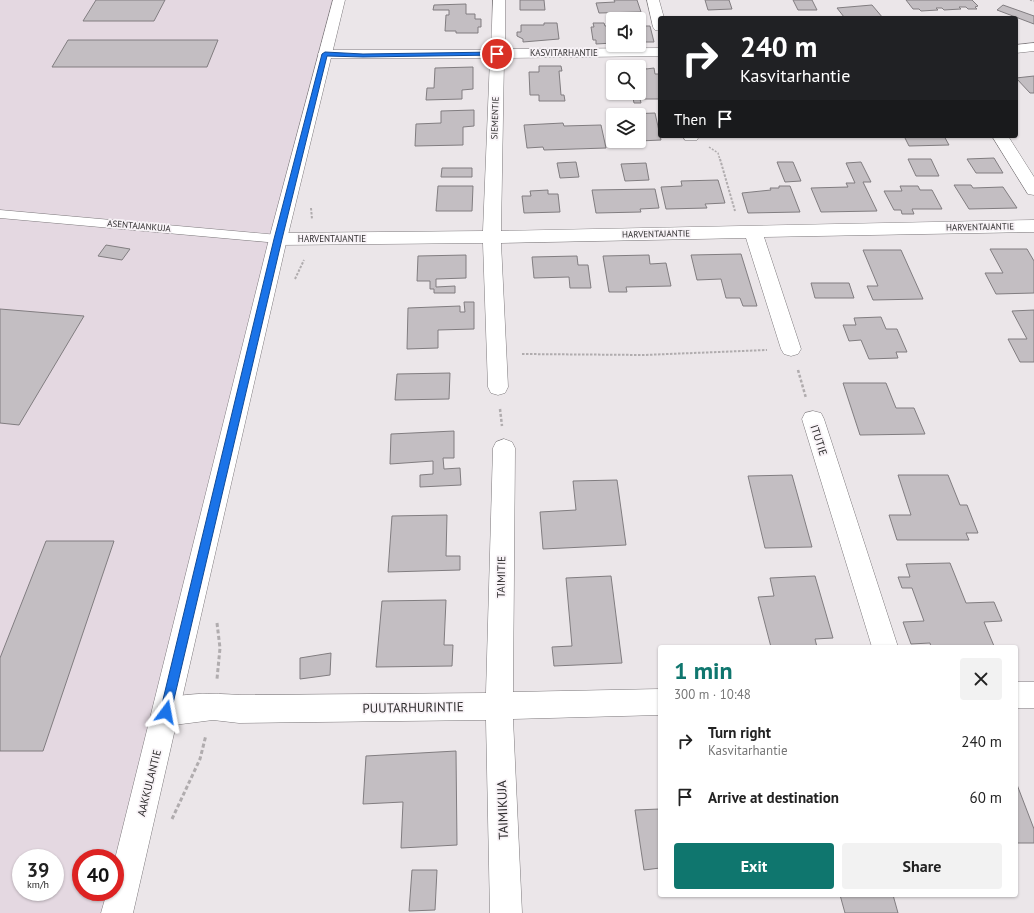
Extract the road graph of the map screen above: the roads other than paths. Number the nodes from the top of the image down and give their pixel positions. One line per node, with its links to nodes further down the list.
1 (339, 0): 8 (street, AAKKULANTIE)
2 (499, 0): 9 (street, SIEMENTIE)
3 (653, 0): 4 (street)
4 (658, 19)
5 (1034, 47): 6 (street)
6 (1018, 49)
7 (658, 52): 9 (street, KASVITARHANTIE)
8 (325, 54): 9 (street, KASVITARHANTIE); 16 (street, AAKKULANTIE)
9 (497, 54): 15 (street, SIEMENTIE)
10 (1001, 138): 11 (street)
11 (1034, 190)
12 (0, 214): 16 (lane, ASENTAJANKUJA)
13 (1034, 226): 14 (street, HARVENTAJANTIE)
14 (747, 232): 15 (street, HARVENTAJANTIE); 17 (street)
15 (492, 237): 16 (street, HARVENTAJANTIE); 18 (street)
16 (278, 239): 26 (street, AAKKULANTIE)
17 (791, 349)
18 (498, 387)
19 (813, 419): 21 (street, ITUTIE)
20 (504, 448): 25 (street, TAIMITIE)
21 (884, 645)
22 (1018, 695): 23 (street)
23 (1034, 695)
24 (658, 702): 25 (street, PUUTARHURINTIE)
25 (499, 706): 26 (street, PUUTARHURINTIE); 28 (street, TAIMIKUJA)
26 (166, 712): 27 (street, AAKKULANTIE)
27 (117, 913)
28 (506, 913)

